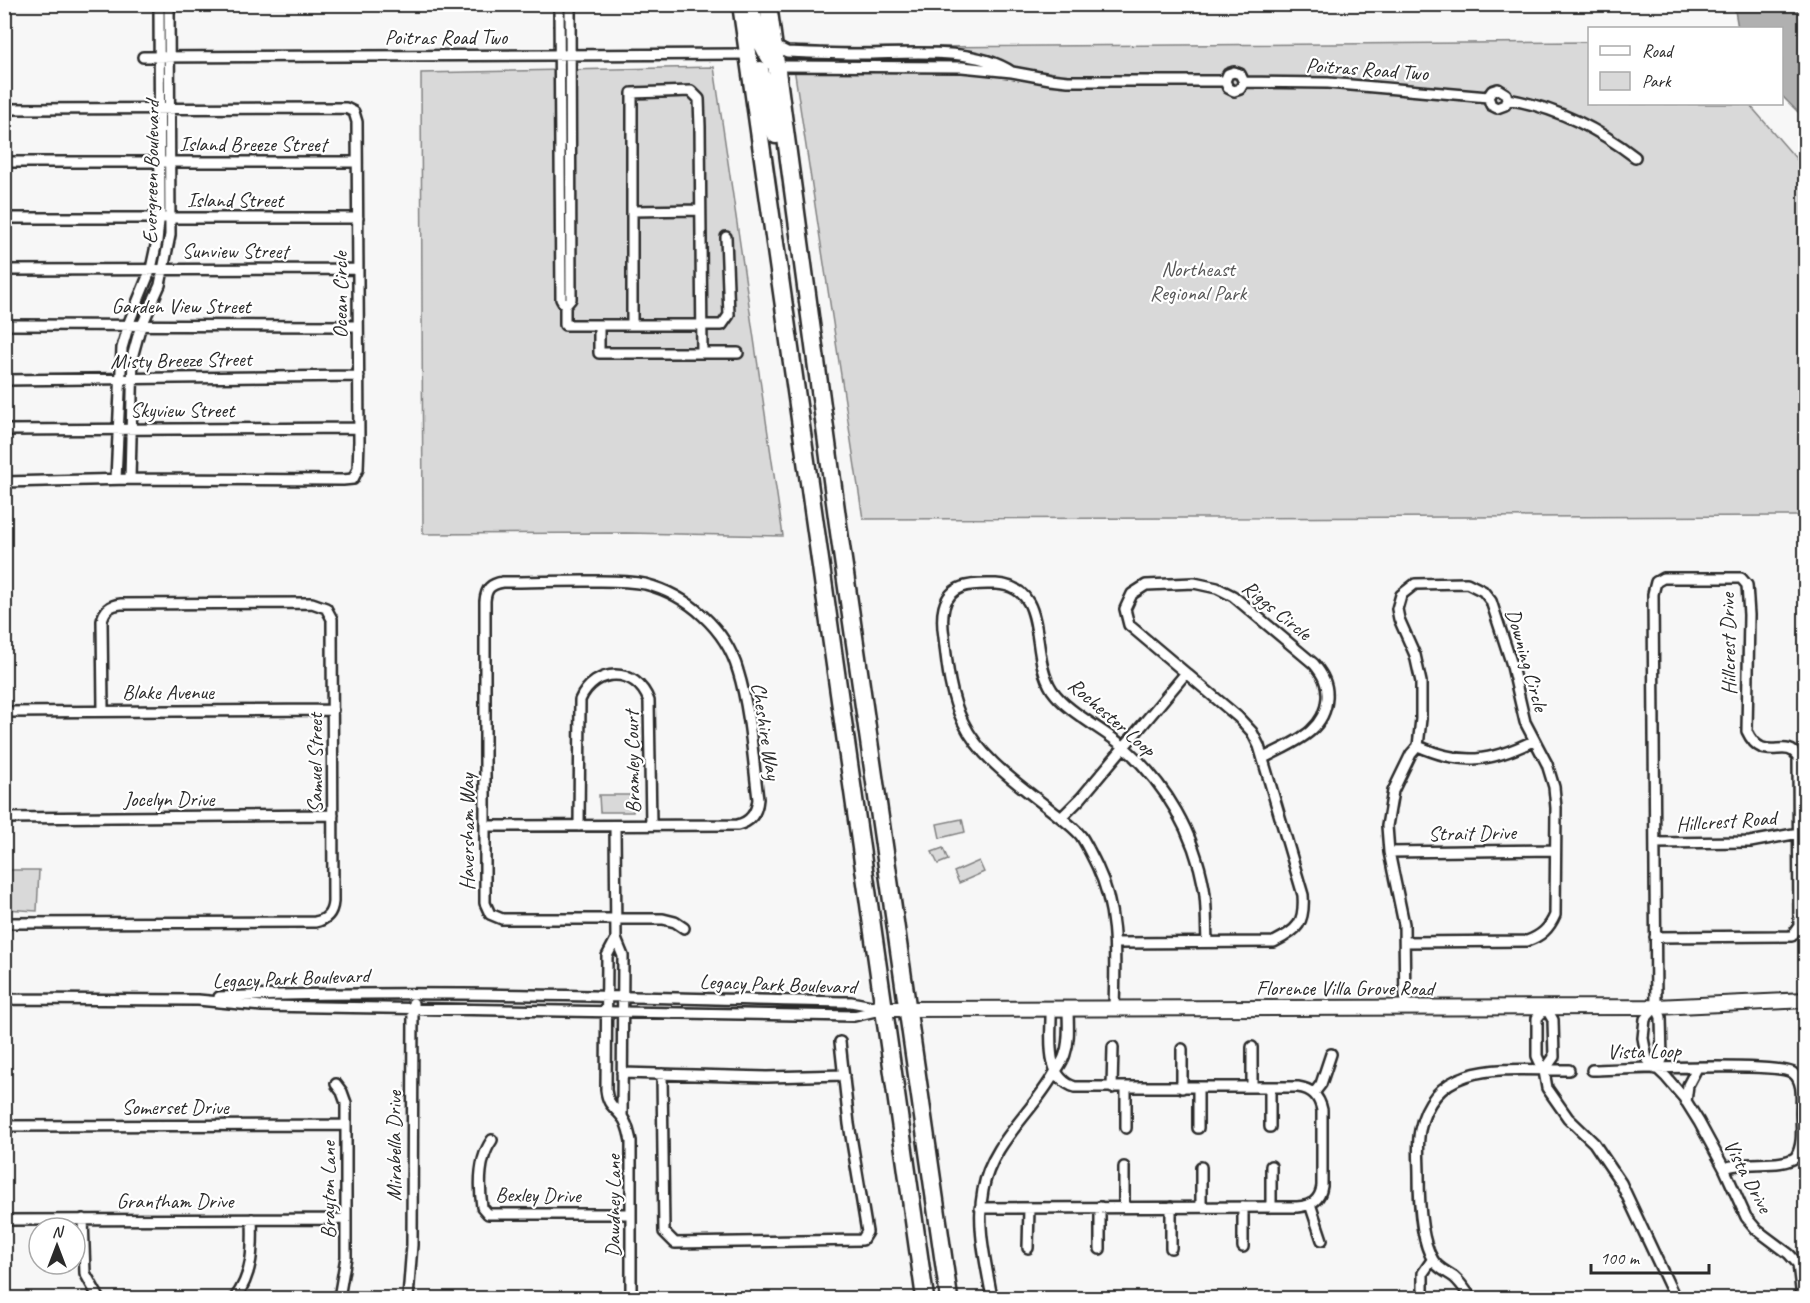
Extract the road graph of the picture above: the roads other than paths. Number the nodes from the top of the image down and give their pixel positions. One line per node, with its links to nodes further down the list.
1 (159, 4): 13 (street, Evergreen Boulevard)
2 (169, 4): 14 (street, Evergreen Boulevard)
3 (560, 4): 10 (street)
4 (570, 4): 11 (street)
5 (741, 4): 9 (highway)
6 (751, 4): 15 (highway)
7 (768, 4): 8 (highway)
8 (773, 45): 15 (highway); 16 (street, Poitras Road Two)
9 (748, 54): 11 (street, Poitras Road Two); 32 (highway); 53 (highway)
10 (560, 55): 11 (street, Poitras Road Two); 14 (street, Poitras Road Two); 33 (street)
11 (571, 55): 34 (street)
12 (143, 57): 13 (street, Poitras Road Two)
13 (159, 57): 14 (street, Poitras Road Two); 18 (street, Evergreen Boulevard)
14 (170, 57): 19 (street, Evergreen Boulevard)
15 (776, 66): 16 (street, Poitras Road Two); 32 (highway)
16 (1012, 72): 20 (street, Poitras Road Two)
17 (4, 109): 18 (street, Ocean Circle)
18 (160, 109): 19 (street, Ocean Circle); 21 (street, Evergreen Boulevard)
19 (170, 109): 22 (street, Evergreen Boulevard); 24 (street, Ocean Circle)
20 (1635, 157)
21 (160, 161): 22 (street, Island Breeze Street); 23 (street, Island Breeze Street); 27 (street, Evergreen Boulevard)
22 (170, 161): 24 (street, Island Breeze Street); 28 (street, Evergreen Boulevard)
23 (4, 162)
24 (357, 162): 30 (street, Ocean Circle)
25 (700, 210): 26 (street); 26 (street); 45 (street)
26 (632, 211): 44 (street)
27 (159, 217): 28 (street, Island Street); 29 (street, Island Street); 38 (street, Evergreen Boulevard)
28 (170, 217): 30 (street, Island Street); 35 (street, Evergreen Boulevard)
29 (4, 218)
30 (358, 218): 36 (street, Ocean Circle)
31 (726, 237): 45 (street)
32 (799, 237): 61 (highway)
33 (560, 242): 34 (street); 39 (street)
34 (571, 242): 39 (street)
35 (164, 269): 36 (street, Sunview Street); 38 (street, Sunview Street); 41 (street, Evergreen Boulevard)
36 (358, 269): 46 (street, Ocean Circle)
37 (4, 270): 38 (street, Sunview Street)
38 (151, 270): 40 (street, Evergreen Boulevard)
39 (565, 306): 43 (street)
40 (129, 324): 41 (street, Garden View Street); 42 (street, Garden View Street); 51 (street, Evergreen Boulevard)
41 (143, 324): 46 (street, Garden View Street); 50 (street, Evergreen Boulevard)
42 (4, 325)
43 (599, 325): 44 (street); 47 (street)
44 (633, 325): 45 (street)
45 (701, 325): 47 (street)
46 (358, 326): 49 (street, Ocean Circle)
47 (702, 353): 48 (street)
48 (738, 353)
49 (359, 376): 50 (street, Misty Breeze Street); 56 (street, Ocean Circle)
50 (131, 378): 51 (street, Misty Breeze Street); 55 (street, Evergreen Boulevard)
51 (120, 379): 52 (street, Misty Breeze Street); 54 (street, Evergreen Boulevard)
52 (4, 380)
53 (798, 402): 61 (highway); 101 (highway)
54 (118, 428): 55 (street, Skyview Street); 57 (street, Skyview Street); 58 (street, Evergreen Boulevard)
55 (130, 428): 56 (street, Skyview Street); 59 (street, Evergreen Boulevard)
56 (359, 428): 59 (street, Ocean Circle)
57 (4, 430)
58 (116, 479): 59 (street, Ocean Circle); 60 (street, Ocean Circle)
59 (130, 479)
60 (4, 482)
61 (842, 550): 102 (highway)
62 (489, 587): 74 (street, Cheshire Way); 75 (street, Haversham Way)
63 (1186, 674): 69 (street); 70 (street, Riggs Circle); 70 (street, Riggs Circle)
64 (103, 710): 65 (street, Blake Avenue); 65 (street, Samuel Street); 66 (street, Blake Avenue)
65 (333, 710): 71 (street, Samuel Street)
66 (4, 712)
67 (1533, 741): 68 (street); 68 (street, Downing Circle); 80 (street, Downing Circle)
68 (1418, 746): 81 (street, Downing Circle)
69 (1123, 747): 73 (street); 73 (street, Rochester Loop); 87 (street, Rochester Loop)
70 (1264, 758): 87 (street, Riggs Circle)
71 (333, 816): 72 (street, Jocelyn Drive); 83 (street, Samuel Street)
72 (4, 818)
73 (1061, 818): 89 (street, Rochester Loop)
74 (651, 825): 76 (street, Bramley Court); 77 (street, Cheshire Way)
75 (486, 826): 76 (street, Cheshire Way); 82 (street, Haversham Way)
76 (579, 826): 77 (street, Cheshire Way)
77 (615, 826): 82 (street)
78 (1799, 832): 79 (street, Hillcrest Road); 79 (street, Hillcrest Drive); 85 (street, Hillcrest Drive)
79 (1655, 843): 85 (street, Hillcrest Drive)
80 (1555, 850): 81 (street, Strait Drive); 88 (street, Downing Circle)
81 (1389, 852): 88 (street, Downing Circle)
82 (615, 919): 84 (street, Haversham Way); 86 (street)
83 (4, 923)
84 (684, 928)
85 (1655, 937): 97 (street, Hillcrest Drive)
86 (616, 939): 92 (street, Dawdney Lane); 93 (street, Dawdney Lane)
87 (1207, 941): 89 (street, Riggs Circle)
88 (1405, 942): 99 (street, Downing Circle)
89 (1117, 943): 105 (street, Rochester Loop)
90 (4, 963): 94 (street)
91 (413, 994): 92 (street, Legacy Park Boulevard); 95 (street, Legacy Park Boulevard); 98 (street, Mirabella Drive)
92 (607, 997): 93 (street, Legacy Park Boulevard); 106 (street, Dawdney Lane)
93 (623, 998): 101 (street, Legacy Park Boulevard); 107 (street, Dawdney Lane)
94 (5, 999): 95 (street, Legacy Park Boulevard); 108 (street)
95 (198, 1000): 98 (street, Legacy Park Boulevard)
96 (1806, 1000): 97 (street, Florence Villa Grove Road)
97 (1656, 1007): 100 (street, Florence Villa Grove Road); 115 (street); 115 (street, Vista Drive)
98 (413, 1008): 106 (street, Legacy Park Boulevard); 168 (street, Mirabella Drive)
99 (1405, 1008): 100 (street, Florence Villa Grove Road); 105 (street, Florence Villa Grove Road)
100 (1546, 1008): 119 (street); 119 (street)
101 (884, 1009): 102 (street, Florence Villa Grove Road); 107 (street, Legacy Park Boulevard); 170 (highway)
102 (907, 1009): 103 (street, Florence Villa Grove Road); 171 (highway)
103 (1051, 1009): 104 (street, Florence Villa Grove Road); 118 (street)
104 (1068, 1009): 105 (street, Florence Villa Grove Road); 118 (street)
105 (1114, 1009)
106 (607, 1011): 107 (street, Legacy Park Boulevard); 132 (street, Dawdney Lane)
107 (623, 1012): 120 (street, Dawdney Lane)
108 (4, 1026)
109 (840, 1042): 122 (street)
110 (1113, 1047): 126 (street)
111 (1252, 1047): 124 (street)
112 (1182, 1049): 128 (street)
113 (1331, 1054): 130 (street)
114 (1696, 1068): 115 (street, Vista Loop); 131 (street, Vista Loop); 142 (street, Vista Loop)
115 (1655, 1069): 117 (street, Vista Loop); 131 (street, Vista Drive)
116 (1569, 1070): 119 (street)
117 (1592, 1070)
118 (1055, 1071): 126 (street); 150 (street)
119 (1544, 1071): 163 (street); 175 (street)
120 (622, 1073): 121 (street); 132 (street, Dawdney Lane)
121 (662, 1074): 122 (street); 122 (street)
122 (844, 1075)
123 (336, 1084): 133 (street, Brayton Lane)
124 (1252, 1087): 125 (street); 129 (street)
125 (1270, 1087): 130 (street); 135 (street)
126 (1112, 1088): 127 (street)
127 (1126, 1088): 128 (street); 136 (street)
128 (1182, 1088): 129 (street)
129 (1198, 1088): 137 (street)
130 (1314, 1093): 143 (street)
131 (1686, 1102): 142 (street, Vista Drive)
132 (622, 1116): 152 (street, Dawdney Lane)
133 (346, 1125): 134 (street, Somerset Drive); 155 (street, Brayton Lane)
134 (4, 1126)
135 (1270, 1127)
136 (1126, 1128)
137 (1198, 1128)
138 (492, 1140): 152 (street, Bexley Drive)
139 (1271, 1166): 149 (street)
140 (1124, 1167): 145 (street)
141 (1201, 1167): 147 (street)
142 (1724, 1168): 176 (street, Vista Drive)
143 (1310, 1204): 149 (street); 158 (street)
144 (1100, 1207): 145 (street); 151 (street); 162 (street)
145 (1124, 1207): 146 (street)
146 (1171, 1207): 147 (street); 161 (street)
147 (1201, 1207): 148 (street)
148 (1243, 1207): 149 (street); 159 (street)
149 (1271, 1207)
150 (981, 1208): 151 (street); 172 (street)
151 (1029, 1208): 160 (street)
152 (631, 1214): 169 (street, Dawdney Lane)
153 (87, 1219): 154 (street, Grantham Drive)
154 (252, 1219): 155 (street, Grantham Drive); 166 (street)
155 (346, 1219): 167 (street, Brayton Lane)
156 (4, 1220): 157 (street, Grantham Drive)
157 (27, 1220)
158 (1322, 1240)
159 (1243, 1247)
160 (1028, 1248)
161 (1171, 1248)
162 (1100, 1249)
163 (1432, 1260): 173 (street); 174 (street)
164 (87, 1276): 165 (street)
165 (99, 1299)
166 (236, 1299)
167 (339, 1299)
168 (408, 1299)
169 (631, 1299)
170 (925, 1299)
171 (949, 1299)
172 (992, 1299)
173 (1423, 1299)
174 (1471, 1299)
175 (1675, 1299)
176 (1802, 1299)

